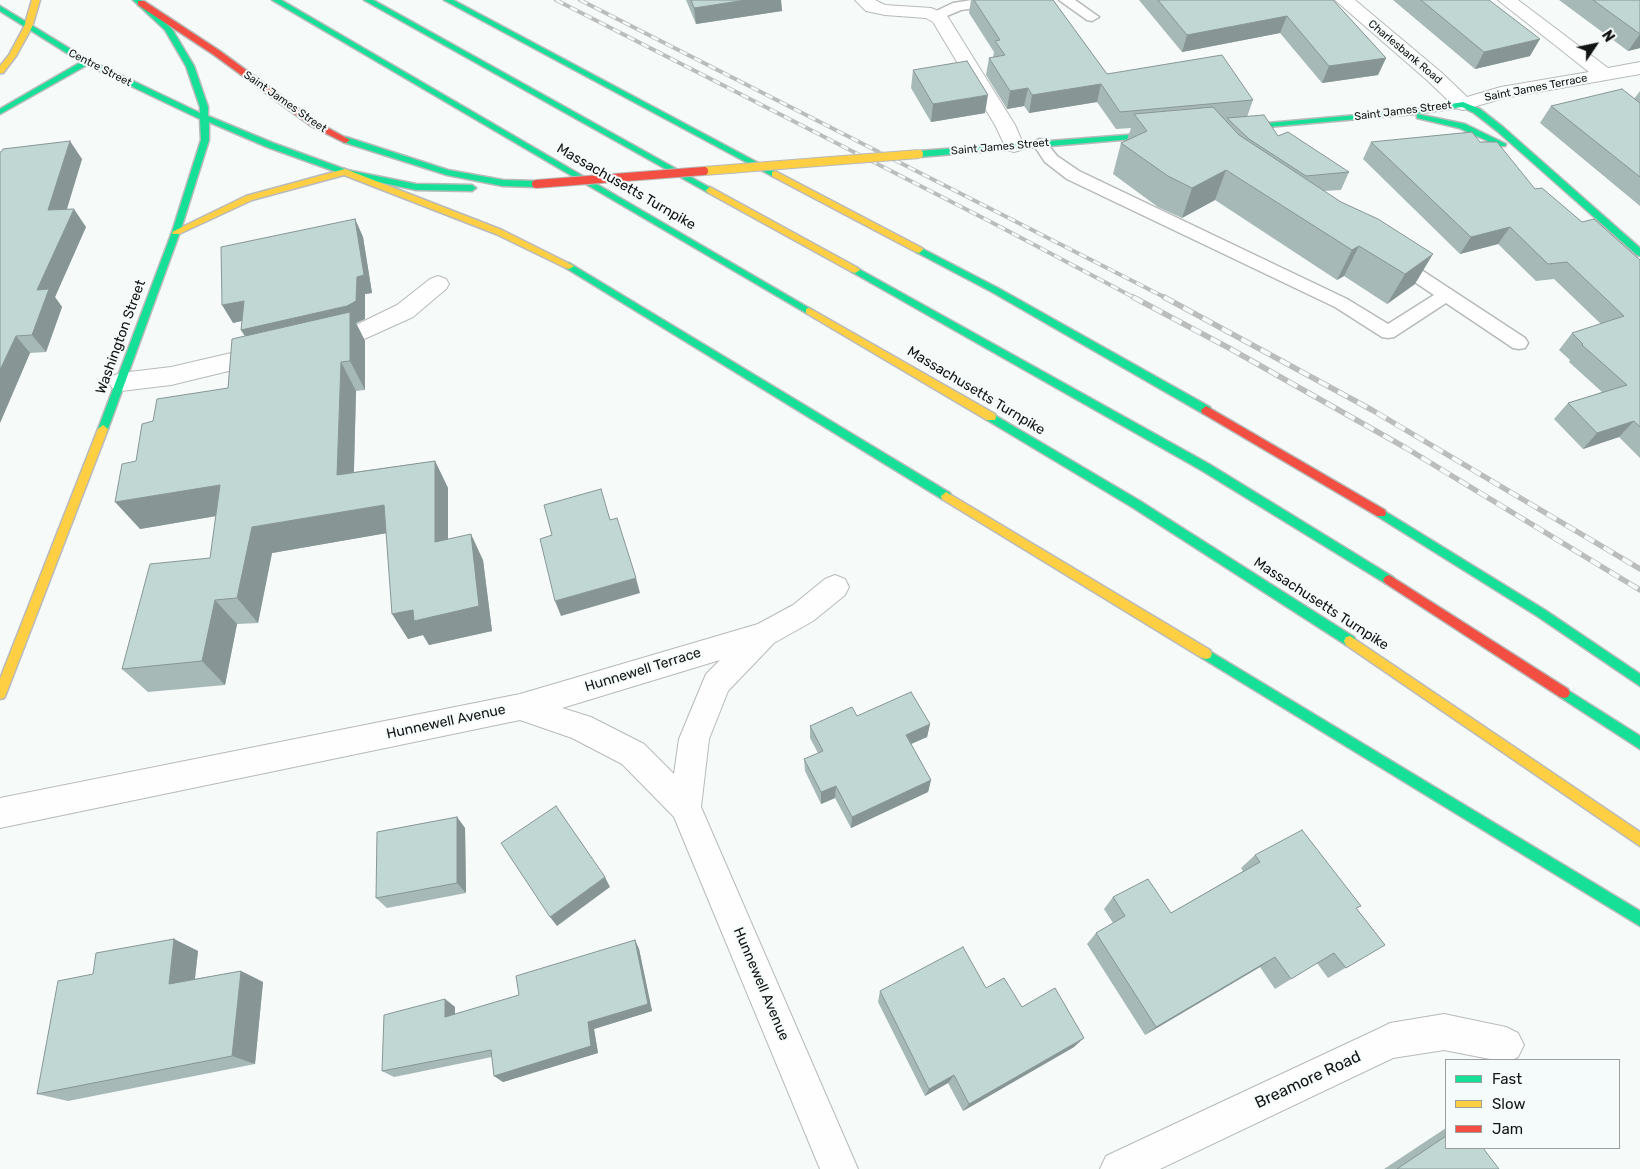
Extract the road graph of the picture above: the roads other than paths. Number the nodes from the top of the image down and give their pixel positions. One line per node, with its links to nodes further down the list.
1 (36, 0): 14 (main road)
2 (137, 0): 23 (main road, Washington Street); 30 (main road, Saint James Street)
3 (276, 0): 46 (main road, Massachusetts Turnpike)
4 (368, 0): 43 (main road)
5 (448, 0): 40 (main road)
6 (864, 0): 12 (street)
7 (1003, 0): 12 (lane)
8 (1066, 0): 13 (lane)
9 (1344, 0): 20 (street, Charlesbank Road)
10 (1507, 0): 18 (street)
11 (0, 8): 14 (main road, Centre Street)
12 (937, 16): 27 (street)
13 (1092, 17)
14 (28, 27): 15 (main road, Centre Street); 17 (main road)
15 (87, 62): 21 (main road); 23 (main road, Centre Street)
16 (1640, 68): 18 (street, Saint James Terrace)
17 (0, 70)
18 (1596, 76): 19 (street); 20 (street, Saint James Terrace)
19 (1610, 95)
20 (1462, 104): 22 (main road, Saint James Street); 29 (main road, Charlesbank Road)
21 (0, 112)
22 (1391, 114): 24 (main road, Saint James Street); 29 (main road, Charlesbank Road)
23 (205, 118): 28 (main road, Saint James Street); 31 (main road, Washington Street)
24 (1226, 128)
25 (1177, 133): 26 (main road, Saint James Street)
26 (1040, 144): 27 (main road, Saint James Street); 35 (lane)
27 (1014, 146): 30 (main road, Saint James Street, bridge)
28 (345, 172): 30 (main road, Saint James Street); 31 (main road); 47 (main road)
29 (1557, 180): 32 (main road, Charlesbank Road)
30 (536, 184)
31 (176, 232): 37 (main road, Washington Street)
32 (1638, 248)
33 (1379, 250): 35 (lane)
34 (438, 284): 37 (street)
35 (1446, 295): 36 (lane)
36 (1519, 343)
37 (121, 382): 41 (main road, Washington Street)
38 (835, 587): 39 (street, Hunnewell Terrace)
39 (765, 634): 42 (street, Hunnewell Terrace); 44 (street, Hunnewell Terrace)
40 (1640, 681)
41 (0, 693)
42 (520, 707): 44 (street, Hunnewell Avenue); 45 (street, Hunnewell Avenue)
43 (1640, 742)
44 (685, 807): 49 (street, Hunnewell Avenue)
45 (0, 813)
46 (1640, 840)
47 (1640, 919)
48 (1506, 1045): 50 (street, Breamore Road)
49 (838, 1169)
50 (1119, 1169)

